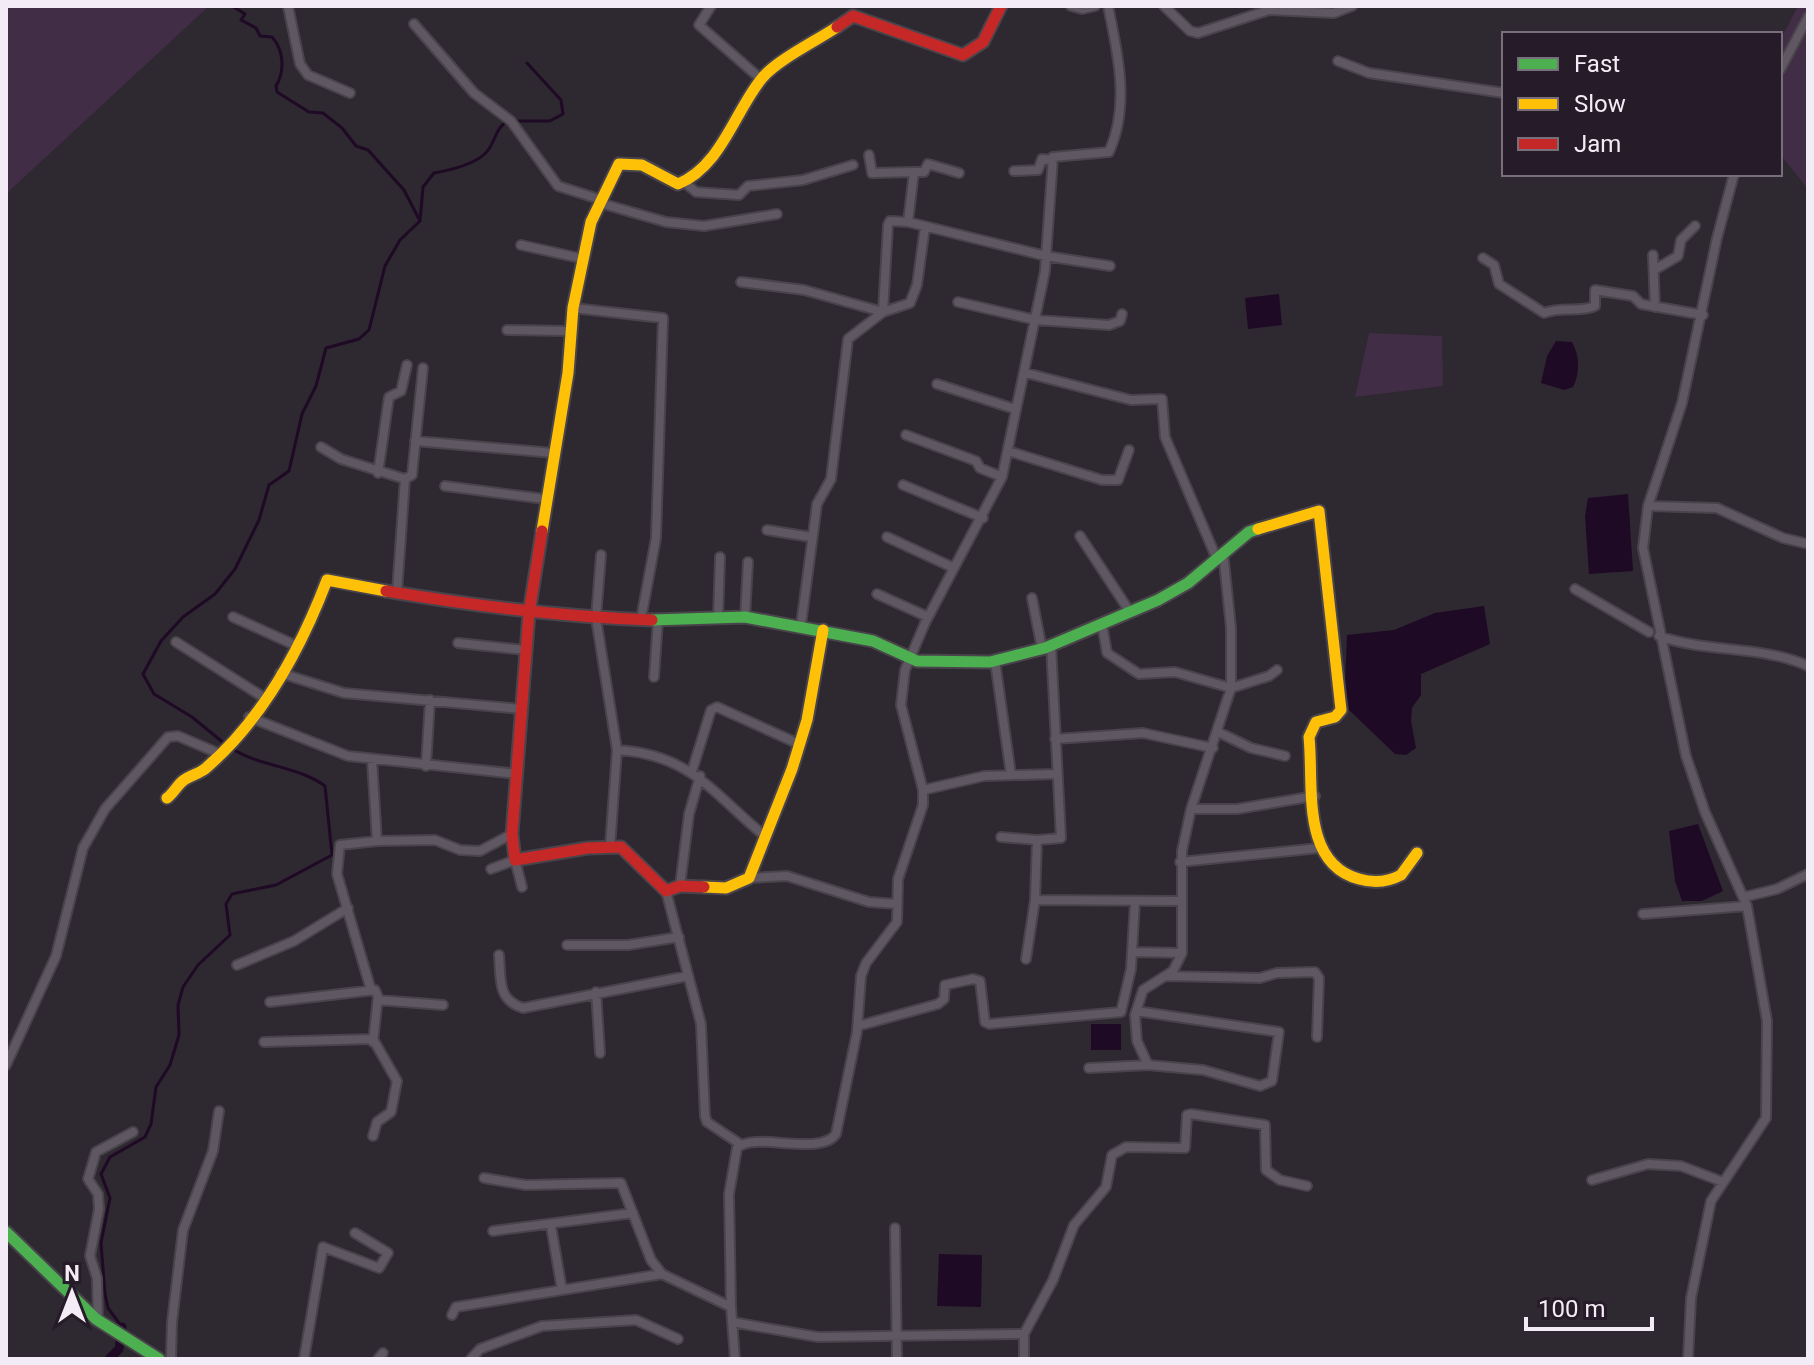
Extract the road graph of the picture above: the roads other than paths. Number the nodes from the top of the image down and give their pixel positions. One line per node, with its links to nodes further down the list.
1 (288, 6): 14 (street)
2 (711, 6): 13 (street)
3 (1001, 6): 13 (street)
4 (1071, 6): 5 (street)
5 (1095, 6)
6 (1108, 6): 17 (street)
7 (1164, 6): 8 (street)
8 (1352, 6)
9 (1808, 17): 12 (street)
10 (414, 24): 24 (street)
11 (1338, 61): 15 (street)
12 (1782, 66)
13 (762, 80): 23 (street)
14 (350, 93)
15 (1502, 93)
16 (869, 155): 20 (street)
17 (1053, 160): 19 (street); 31 (street)
18 (853, 165): 23 (street)
19 (1014, 171)
20 (914, 172): 21 (street); 26 (street)
21 (959, 173)
22 (1733, 176): 42 (street)
23 (684, 182): 24 (street)
24 (601, 202): 25 (street); 33 (street)
25 (777, 214)
26 (908, 222): 28 (street); 40 (street)
27 (1695, 226): 35 (street)
28 (925, 227): 31 (street); 40 (street)
29 (521, 245): 33 (street)
30 (1653, 255): 35 (street)
31 (1046, 256): 34 (street); 43 (street)
32 (1483, 258): 38 (street)
33 (584, 259): 39 (street)
34 (1110, 266)
35 (1654, 270): 38 (street)
36 (741, 282): 40 (street)
37 (958, 302): 43 (street)
38 (1655, 307): 42 (street)
39 (573, 308): 45 (street); 85 (street)
40 (883, 312): 67 (street)
41 (1122, 314): 43 (street)
42 (1703, 315): 63 (street)
43 (1036, 320): 48 (street)
44 (507, 330): 45 (street)
45 (571, 331): 56 (street)
46 (407, 365): 57 (street)
47 (423, 368): 52 (street)
48 (1026, 373): 50 (street); 70 (street)
49 (937, 384): 50 (street)
50 (1015, 409): 55 (street)
51 (906, 435): 58 (street)
52 (415, 441): 56 (street); 59 (street)
53 (321, 447): 57 (street)
54 (1129, 450): 55 (street)
55 (1008, 451): 58 (street)
56 (553, 453): 62 (street)
57 (378, 473): 59 (street)
58 (1002, 477): 64 (street)
59 (405, 479): 76 (street)
60 (903, 485): 64 (street)
61 (445, 486): 62 (street)
62 (545, 499): 80 (street)
63 (1648, 506): 69 (street); 92 (street)
64 (983, 518): 74 (street)
65 (767, 530): 67 (street)
66 (1080, 536): 79 (street)
67 (811, 537): 89 (street)
68 (887, 537): 74 (street)
69 (1808, 544)
70 (1219, 554): 79 (street); 104 (street); 123 (street)
71 (601, 555): 84 (street)
72 (720, 557): 86 (street)
73 (748, 562): 82 (street)
74 (954, 568): 83 (street)
75 (1575, 589): 91 (street)
76 (397, 592): 80 (street); 95 (street)
77 (877, 594): 83 (street)
78 (1032, 598): 96 (street)
79 (1130, 612): 88 (street)
80 (529, 613): 84 (street); 97 (street)
81 (233, 617): 95 (street)
82 (745, 617): 86 (street); 89 (street)
83 (928, 617): 98 (street)
84 (596, 618): 85 (street); 113 (street)
85 (641, 619): 87 (street)
86 (718, 619): 87 (street)
87 (658, 620): 103 (street)
88 (1102, 624): 96 (street); 104 (street)
89 (801, 625): 90 (street)
90 (823, 630): 98 (street); 111 (street)
91 (1649, 632)
92 (1659, 636): 100 (street); 145 (street)
93 (176, 642): 105 (street)
94 (458, 643): 97 (street)
95 (297, 646): 102 (street)
96 (1046, 647): 99 (street); 110 (street)
97 (525, 650): 107 (street)
98 (909, 658): 99 (street); 122 (street)
99 (995, 661): 121 (street)
100 (1808, 666)
101 (1277, 670): 104 (street)
102 (280, 673): 105 (street); 106 (street)
103 (654, 677)
104 (1231, 688): 109 (street)
105 (263, 697): 108 (street)
106 (430, 700): 107 (street); 117 (street)
107 (521, 709): 118 (street)
108 (249, 717): 114 (street); 116 (street)
109 (1218, 732): 112 (street); 115 (street)
110 (1055, 739): 112 (street); 120 (street)
111 (799, 744): 119 (street); 127 (street)
112 (1213, 748): 125 (street)
113 (617, 750): 119 (street); 131 (street)
114 (220, 754): 124 (street); 169 (street)
115 (1285, 756)
116 (372, 760): 117 (street); 130 (street)
117 (426, 766): 118 (street)
118 (518, 774): 126 (street)
119 (696, 774): 127 (street); 139 (street)
120 (1057, 774): 121 (street); 129 (street)
121 (1011, 775): 122 (street)
122 (923, 790): 146 (street)
123 (1315, 796): 125 (street); 132 (street)
124 (167, 798)
125 (1191, 809): 135 (street)
126 (512, 834): 130 (street); 134 (street)
127 (766, 837): 138 (street)
128 (1001, 837): 129 (street)
129 (1037, 840): 142 (street)
130 (377, 841): 147 (street)
131 (610, 847): 134 (street); 141 (street)
132 (1320, 848): 133 (street); 135 (street)
133 (1417, 853)
134 (515, 860): 136 (street); 140 (street)
135 (1180, 862): 143 (street)
136 (491, 869)
137 (1808, 874): 145 (street)
138 (749, 878): 139 (street); 146 (street)
139 (680, 886): 141 (street)
140 (522, 887)
141 (666, 891): 149 (street)
142 (1035, 900): 144 (street); 154 (street)
143 (1181, 901): 144 (street); 152 (street)
144 (1135, 902): 151 (street)
145 (1746, 902): 148 (street); 178 (street)
146 (897, 904): 164 (street)
147 (348, 908): 155 (street); 158 (street)
148 (1643, 914)
149 (679, 937): 150 (street); 156 (street)
150 (567, 945)
151 (1132, 952): 152 (street); 164 (street)
152 (1182, 953): 157 (street)
153 (499, 955): 159 (street)
154 (1026, 959)
155 (237, 965)
156 (688, 976): 159 (street); 175 (street)
157 (1165, 976): 163 (street); 165 (street)
158 (371, 990): 160 (street); 161 (street)
159 (596, 992): 168 (street)
160 (378, 1000): 162 (street); 167 (street)
161 (270, 1002)
162 (443, 1005)
163 (1136, 1011): 170 (street); 170 (street)
164 (858, 1026): 175 (street)
165 (1317, 1037)
166 (264, 1042): 167 (street)
167 (373, 1044): 174 (street)
168 (600, 1053)
169 (6, 1065)
170 (1148, 1065): 171 (street)
171 (1089, 1068)
172 (219, 1111): 196 (street)
173 (133, 1132): 191 (street)
174 (373, 1136)
175 (740, 1144): 188 (street)
176 (484, 1178): 180 (street)
177 (1592, 1180): 178 (street)
178 (1723, 1182): 202 (street)
179 (1307, 1186): 192 (street)
180 (633, 1213): 181 (street); 186 (street)
181 (551, 1226): 183 (street); 187 (street)
182 (895, 1228): 193 (street)
183 (493, 1231)
184 (6, 1232): 191 (street)
185 (355, 1233): 197 (street)
186 (662, 1274): 187 (street); 188 (street)
187 (562, 1290): 189 (street)
188 (731, 1307): 190 (street)
189 (452, 1315)
190 (732, 1322): 193 (street); 199 (street)
191 (98, 1323): 195 (street)
192 (1024, 1334): 193 (street); 201 (street)
193 (897, 1336): 200 (street)
194 (678, 1339): 198 (street)
195 (159, 1359)
196 (171, 1359)
197 (304, 1359)
198 (471, 1359)
199 (735, 1359)
200 (897, 1359)
201 (1024, 1359)
202 (1688, 1359)

